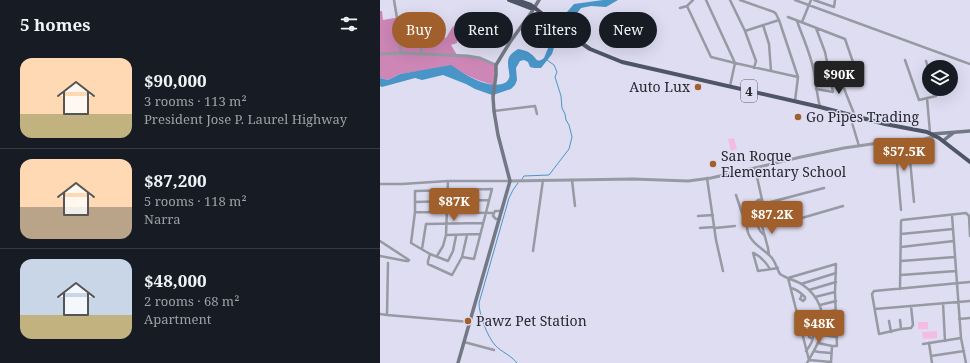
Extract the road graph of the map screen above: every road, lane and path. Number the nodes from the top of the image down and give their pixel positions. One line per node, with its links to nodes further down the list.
1 (394, 0): 25 (street)
2 (509, 0): 15 (highway, 4)
3 (517, 0): 15 (highway, 4)
4 (539, 0): 15 (main road)
5 (693, 0): 14 (street)
6 (706, 0): 29 (street)
7 (730, 0): 23 (street)
8 (740, 0): 18 (street)
9 (795, 0): 13 (street)
10 (811, 0): 13 (street)
11 (814, 0): 12 (street)
12 (835, 0)
13 (809, 5): 20 (street); 30 (street)
14 (688, 6): 16 (street); 29 (street)
15 (534, 8): 31 (main road); 36 (highway, 4)
16 (680, 8)
17 (788, 17): 19 (street)
18 (779, 20): 21 (street); 35 (street)
19 (797, 21): 20 (street); 38 (street)
20 (802, 22): 22 (street)
21 (763, 25): 23 (street); 34 (street)
22 (816, 28): 33 (street); 33 (street)
23 (744, 31): 32 (street)
24 (421, 48): 26 (street)
25 (401, 53): 26 (street); 27 (street)
26 (421, 53): 31 (street)
27 (380, 54)
28 (905, 60): 40 (street)
29 (735, 63): 32 (street); 36 (street)
30 (970, 64)
31 (496, 65): 43 (main road)
32 (754, 68): 34 (street)
33 (829, 70): 38 (street)
34 (772, 71): 35 (street)
35 (798, 77): 41 (street)
36 (730, 86): 41 (highway, 4)
37 (843, 86): 46 (street)
38 (816, 89): 42 (street)
39 (936, 96): 40 (street)
40 (927, 98): 49 (street)
41 (794, 102): 42 (highway, 4)
42 (820, 107): 45 (highway, 4)
43 (494, 111): 44 (street); 60 (main road)
44 (537, 114)
45 (850, 116): 46 (highway, 4); 53 (street)
46 (855, 117): 49 (highway, 4)
47 (970, 131): 48 (main road, 4)
48 (956, 132): 49 (main road, 4); 52 (main road)
49 (932, 134): 50 (street); 52 (highway, 4)
50 (908, 140): 51 (street); 69 (street)
51 (895, 141): 53 (street); 74 (street)
52 (943, 141): 54 (highway, 4)
53 (859, 146): 55 (street)
54 (970, 162)
55 (755, 168): 56 (street); 65 (street)
56 (707, 178): 58 (street); 80 (street)
57 (543, 180): 58 (street); 60 (street); 103 (street)
58 (572, 180): 71 (street)
59 (448, 181): 60 (street); 61 (street); 63 (street)
60 (510, 181): 75 (main road)
61 (380, 184)
62 (824, 188): 70 (street)
63 (448, 190): 66 (street); 67 (street); 68 (street)
64 (736, 195): 84 (street)
65 (762, 199): 70 (street); 72 (street)
66 (489, 200): 67 (street); 78 (street)
67 (447, 201): 68 (street); 77 (street)
68 (415, 202): 76 (street)
69 (914, 202)
70 (763, 204): 72 (street); 73 (street)
71 (574, 206)
72 (755, 206): 84 (street)
73 (843, 206)
74 (901, 210)
75 (502, 211): 79 (street); 83 (main road)
76 (415, 212): 77 (street); 102 (street)
77 (447, 213): 78 (street); 86 (street)
78 (486, 213): 79 (street); 85 (street)
79 (494, 213): 83 (street)
80 (713, 215): 82 (street); 88 (street)
81 (952, 215): 90 (street); 92 (street); 97 (street)
82 (698, 216)
83 (500, 219): 146 (main road)
84 (746, 222): 105 (street)
85 (483, 223): 86 (street); 91 (street)
86 (447, 224): 95 (street); 102 (street)
87 (735, 226): 88 (street)
88 (715, 227): 89 (street); 114 (street)
89 (700, 228)
90 (953, 229): 92 (street); 99 (street)
91 (480, 234): 93 (street); 109 (street)
92 (901, 234): 101 (street)
93 (467, 235): 96 (street); 109 (street)
94 (765, 235): 94 (street); 105 (street)
95 (446, 236): 96 (street); 107 (street)
96 (456, 236): 107 (street)
97 (970, 236)
98 (380, 241): 100 (street)
99 (954, 241): 101 (street); 108 (street)
100 (382, 245): 106 (street)
101 (901, 247): 110 (street)
102 (422, 249): 104 (street)
103 (533, 251)
104 (430, 254): 107 (street); 109 (street)
105 (769, 255): 112 (street)
106 (380, 256)
107 (436, 256)
108 (955, 256): 110 (street); 115 (street)
109 (462, 257)
110 (901, 261): 117 (street)
111 (388, 263): 139 (street)
112 (778, 268): 113 (street); 118 (street)
113 (770, 269): 113 (street)
114 (723, 271)
115 (956, 271): 117 (street); 121 (street)
116 (836, 273): 118 (street); 119 (street); 122 (street)
117 (901, 275): 124 (street)
118 (788, 278): 122 (street); 123 (street)
119 (836, 282): 125 (street); 126 (street)
120 (970, 282): 121 (street)
121 (957, 283): 124 (street); 130 (street)
122 (800, 284): 125 (street)
123 (791, 288): 127 (street); 141 (street)
124 (900, 289): 135 (street)
125 (808, 290): 128 (street)
126 (835, 292): 128 (street); 129 (street)
127 (802, 294)
128 (815, 297): 133 (street)
129 (836, 301): 133 (street); 136 (street)
130 (958, 301): 131 (street); 132 (street); 143 (street)
131 (970, 301)
132 (943, 303): 134 (street); 155 (street)
133 (820, 305): 137 (street)
134 (911, 306): 135 (street); 149 (street)
135 (875, 309): 150 (street)
136 (836, 310): 137 (street); 148 (street)
137 (822, 313): 147 (street)
138 (380, 314): 139 (street)
139 (388, 315): 146 (street)
140 (807, 316): 141 (street)
141 (798, 318): 162 (street)
142 (970, 318): 143 (street)
143 (959, 319): 153 (street)
144 (900, 320): 149 (street)
145 (889, 321): 150 (street)
146 (470, 322): 156 (main road)
147 (823, 326): 148 (street); 151 (street)
148 (836, 329): 152 (street)
149 (901, 329): 150 (street)
150 (890, 332)
151 (821, 335): 152 (street); 157 (street)
152 (837, 337): 160 (street)
153 (961, 338): 155 (street); 164 (street)
154 (812, 340): 162 (street)
155 (946, 341): 158 (street)
156 (464, 342): 161 (street); 168 (main road)
157 (818, 343): 160 (street); 163 (street)
158 (929, 343): 159 (street); 166 (street)
159 (923, 344)
160 (832, 346): 165 (street)
161 (494, 350)
162 (806, 351): 167 (street)
163 (814, 351): 165 (street); 167 (street)
164 (964, 351): 166 (street); 171 (street)
165 (831, 353): 169 (street)
166 (931, 356): 170 (street)
167 (808, 361): 169 (street)
168 (458, 363)
169 (831, 363)
170 (932, 363)
171 (966, 363)

